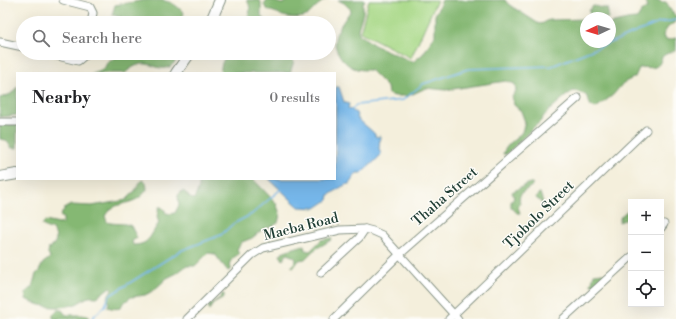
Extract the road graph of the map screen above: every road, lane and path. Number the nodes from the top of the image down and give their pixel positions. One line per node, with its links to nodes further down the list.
1 (62, 0): 3 (street)
2 (220, 0): 4 (main road)
3 (92, 16)
4 (213, 16)
5 (0, 42): 6 (street)
6 (16, 46)
7 (185, 60): 8 (main road)
8 (177, 72)
9 (578, 98): 16 (street, Thaha Street)
10 (0, 122): 11 (street)
11 (16, 122)
12 (646, 130): 19 (street, Tjobolo Street)
13 (16, 174): 14 (main road)
14 (0, 177)
15 (365, 229): 16 (street, Maeba Road); 18 (street); 20 (street, Maeba Road)
16 (400, 254): 19 (street, Maeba Road); 21 (street, Thaha Street)
17 (628, 260): 22 (street)
18 (321, 274)
19 (454, 318)
20 (187, 319)
21 (334, 319)
22 (563, 319)

